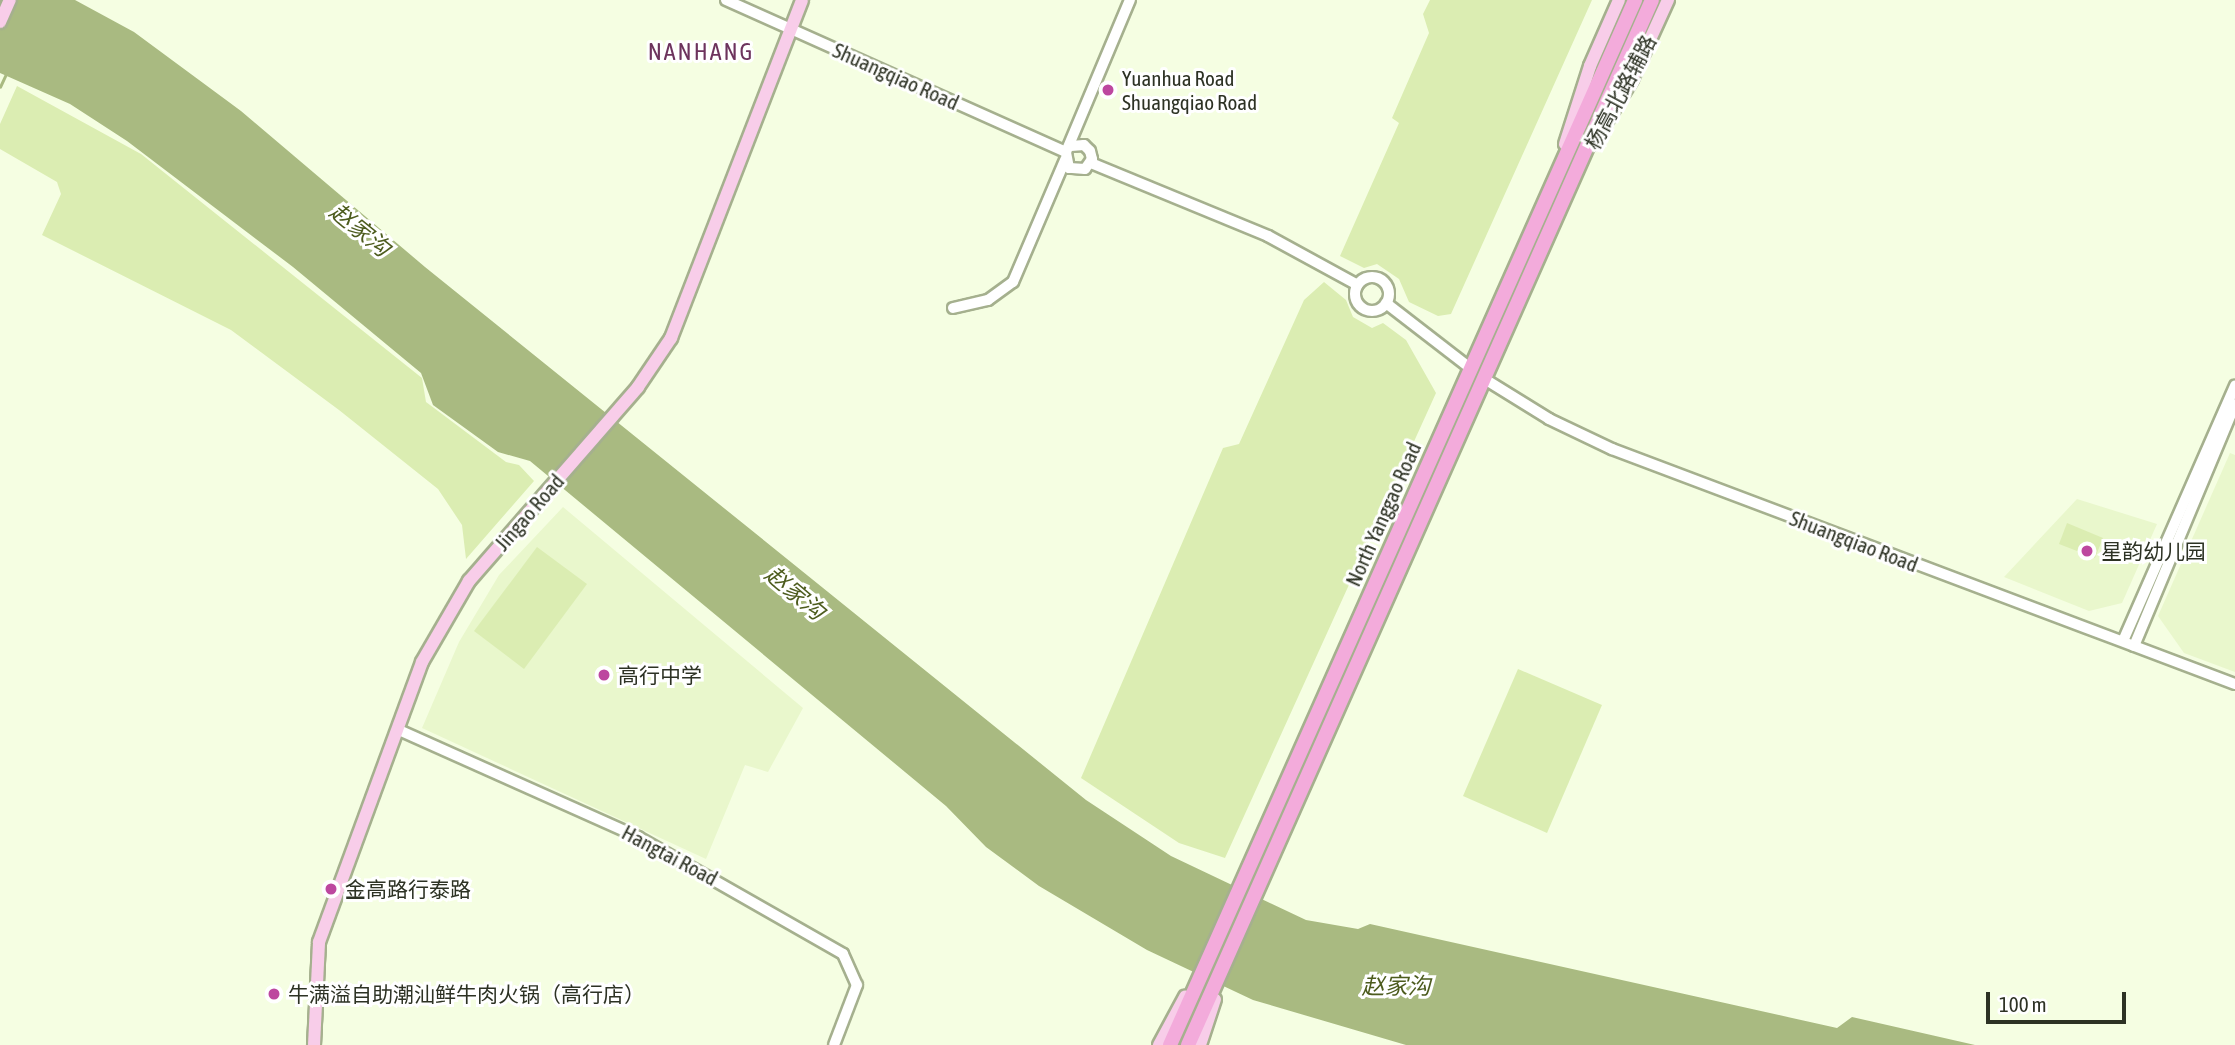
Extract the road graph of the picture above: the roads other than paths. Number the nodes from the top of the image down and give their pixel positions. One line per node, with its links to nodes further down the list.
1 (10, 0): 9 (main road)
2 (726, 0): 10 (street, Shuangqiao Road)
3 (802, 0): 10 (main road, Jingao Road)
4 (1130, 0): 11 (street)
5 (1619, 0): 13 (main road, 杨高北路辅路)
6 (1635, 0): 13 (highway, North Yanggao Road)
7 (1652, 0): 14 (highway, North Yanggao Road)
8 (1668, 0): 14 (main road, 杨高北路辅路)
9 (0, 22)
10 (792, 29): 11 (street, Shuangqiao Road); 25 (main road, Jingao Road)
11 (1067, 153): 12 (street); 12 (street); 17 (street)
12 (1091, 163): 15 (street)
13 (1555, 177): 18 (highway, North Yanggao Road)
14 (1570, 183): 19 (highway, North Yanggao Road)
15 (1358, 285): 16 (street); 16 (street)
16 (1386, 303): 18 (street)
17 (953, 308)
18 (1470, 368): 26 (highway, North Yanggao Road)
19 (1483, 378): 22 (street, Shuangqiao Road); 27 (highway, North Yanggao Road)
20 (2235, 386): 22 (street)
21 (2235, 404): 23 (street)
22 (2123, 641): 23 (street, Shuangqiao Road)
23 (2134, 646): 24 (street, Shuangqiao Road)
24 (2235, 684)
25 (399, 730): 28 (main road, Jingao Road); 29 (street, Hangtai Road)
26 (1213, 948): 30 (main road); 31 (highway, North Yanggao Road)
27 (1228, 956): 32 (highway, North Yanggao Road); 33 (main road)
28 (314, 1045)
29 (834, 1045)
30 (1159, 1045)
31 (1170, 1045)
32 (1188, 1045)
33 (1200, 1045)

